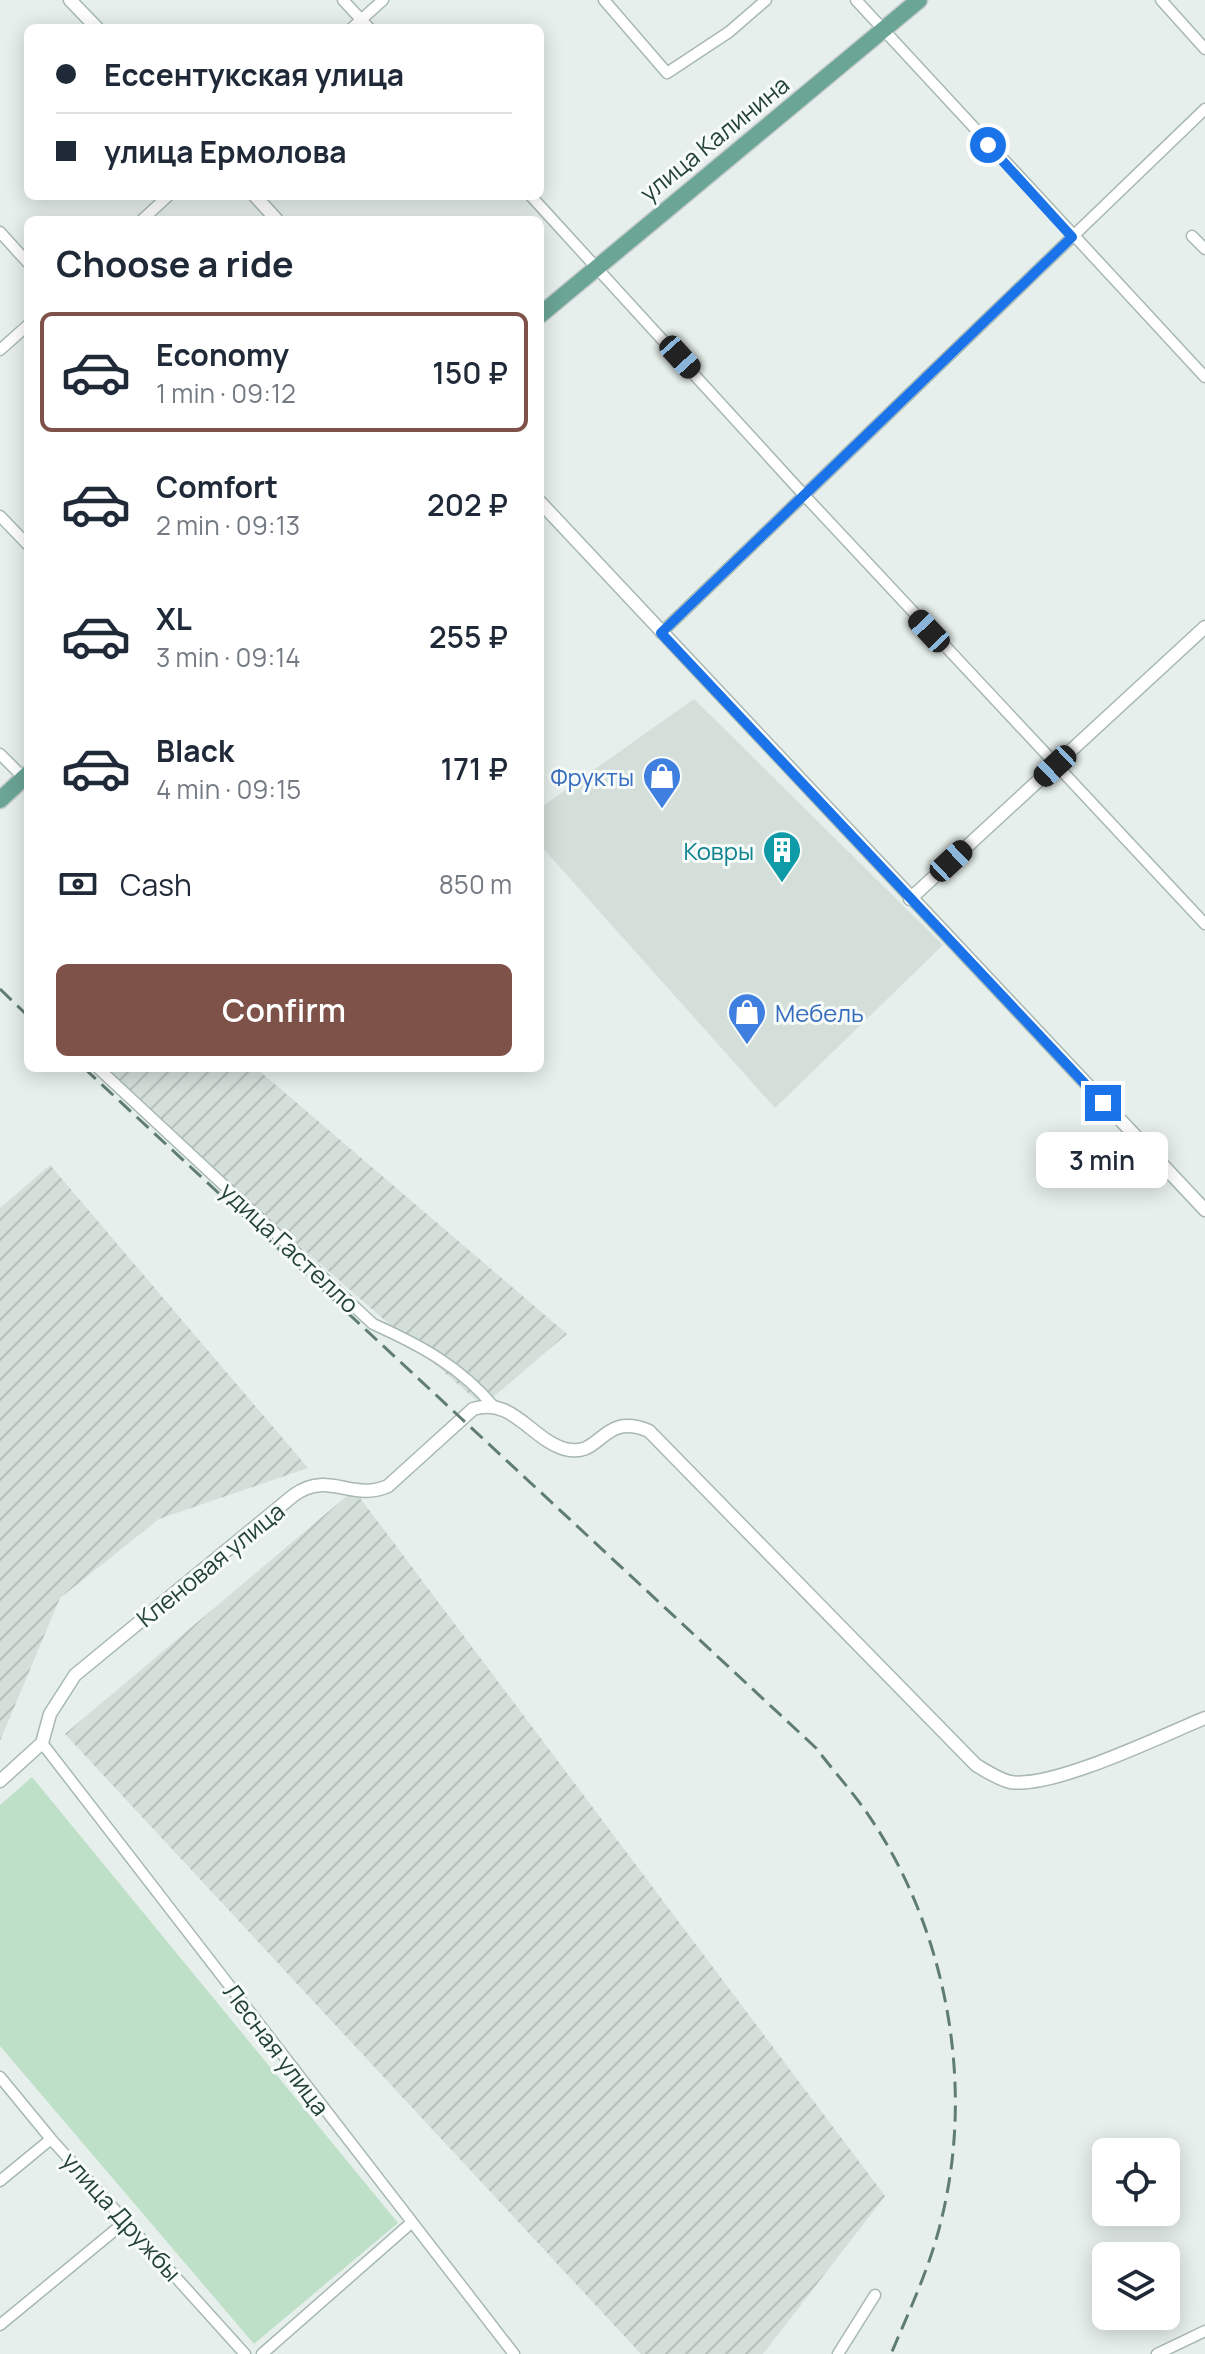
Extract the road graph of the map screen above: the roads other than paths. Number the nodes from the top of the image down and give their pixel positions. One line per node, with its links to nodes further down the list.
1 (70, 0): 9 (street)
2 (343, 0): 10 (street)
3 (383, 0): 10 (street)
4 (604, 0): 5 (street)
5 (766, 0)
6 (856, 0): 11 (street)
7 (919, 0): 11 (main road, улица Калинина)
8 (1161, 0): 12 (street)
9 (93, 24)
10 (365, 24)
11 (884, 30): 21 (street); 24 (main road, улица Калинина)
12 (1205, 49)
13 (1205, 109): 21 (street)
14 (164, 200): 17 (street)
15 (259, 200): 18 (street)
16 (535, 200): 24 (street)
17 (146, 216)
18 (273, 216)
19 (0, 232): 23 (street)
20 (1192, 236): 22 (street)
21 (1072, 237): 28 (street); 29 (street)
22 (1205, 249)
23 (24, 259)
24 (597, 264): 25 (main road, улица Калинина); 29 (street)
25 (544, 311)
26 (24, 329): 27 (street)
27 (0, 350)
28 (1205, 377)
29 (804, 495): 34 (street); 36 (street)
30 (544, 506): 34 (street)
31 (0, 516): 32 (street)
32 (24, 541)
33 (1205, 627): 36 (street)
34 (661, 633): 40 (street)
35 (0, 754): 37 (street)
36 (1055, 766): 40 (street); 41 (street)
37 (24, 774)
38 (24, 778): 39 (main road)
39 (0, 800)
40 (910, 899): 43 (street)
41 (1205, 924)
42 (102, 1072): 44 (street, удица Гастелло)
43 (1205, 1210)
44 (494, 1407): 45 (street); 46 (street, Кленовая улица)
45 (1205, 1718)
46 (42, 1743): 47 (street, Кленовая улица); 52 (street, Лесная улица)
47 (0, 1781)
48 (0, 2077): 49 (street, улица Дружбы)
49 (51, 2139): 50 (street); 51 (street, улица Дружбы)
50 (0, 2181)
51 (126, 2221): 54 (street); 56 (street, улица Дружбы)
52 (411, 2223): 57 (street); 58 (street, Лесная улица)
53 (875, 2295): 59 (street)
54 (0, 2325)
55 (1205, 2331): 60 (street)
56 (245, 2354)
57 (262, 2354)
58 (514, 2354)
59 (838, 2354)
60 (1157, 2354)

